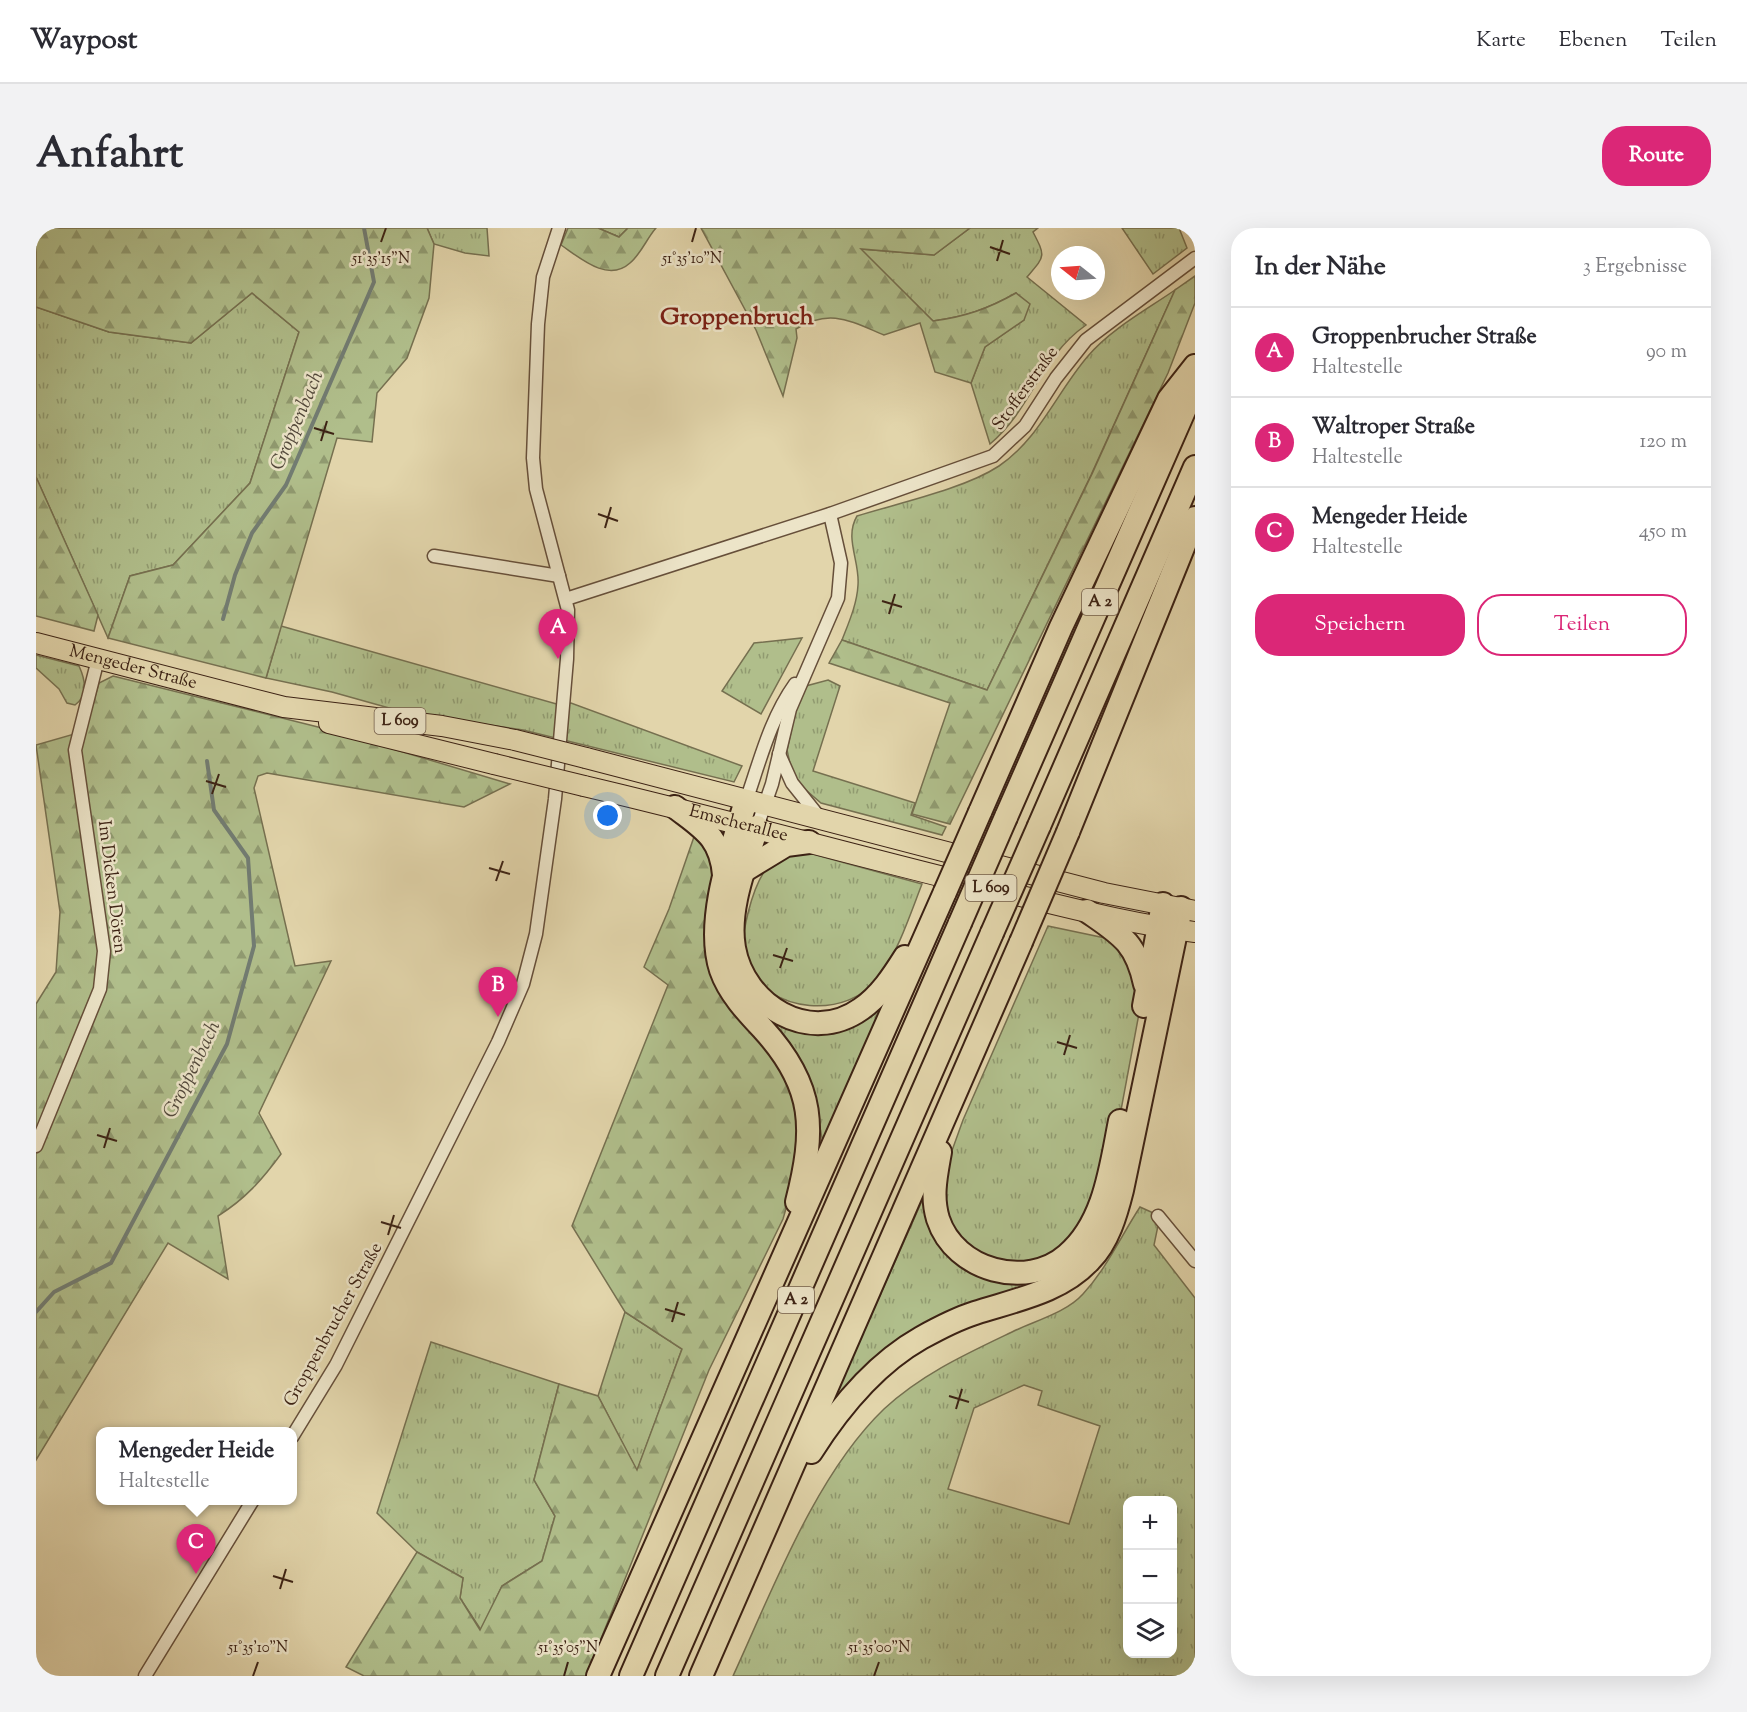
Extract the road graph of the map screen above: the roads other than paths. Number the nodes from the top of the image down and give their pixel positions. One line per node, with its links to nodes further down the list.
1 (559, 228): 9 (street, Groppenbrucher Straße)
2 (1195, 258): 6 (street, Stofferstraße)
3 (1195, 366): 23 (highway, bridge)
4 (1195, 386): 36 (highway, A 2, bridge)
5 (1195, 467): 37 (highway, A 2, bridge)
6 (830, 514): 10 (street, Stofferstraße); 13 (street)
7 (1195, 518): 26 (highway, bridge)
8 (434, 556): 9 (street)
9 (558, 576): 10 (street, Groppenbrucher Straße)
10 (566, 599): 31 (street, Groppenbrucher Straße)
11 (36, 643): 12 (main road, Mengeder Straße / L 609)
12 (98, 659): 14 (main road, Mengeder Straße / L 609); 27 (street, Im Dicken Dören)
13 (805, 671): 16 (street); 18 (street)
14 (231, 694): 15 (main road, Emscherallee / L 609)
15 (284, 707): 17 (main road, Emscherallee / L 609, bridge); 18 (main road, Emscherallee / L 609, bridge)
16 (779, 754): 18 (street); 19 (street)
17 (675, 807): 18 (main road, Emscherallee / L 609); 21 (highway)
18 (752, 814): 19 (main road, Emscherallee / L 609); 20 (main road, Emscherallee / L 609); 21 (highway)
19 (822, 821): 24 (main road, Emscherallee / L 609)
20 (809, 842): 21 (highway); 22 (main road, Emscherallee / L 609)
21 (735, 874): 23 (highway); 30 (highway)
22 (1087, 912): 24 (main road, Emscherallee / L 609); 25 (highway)
23 (933, 915): 30 (highway)
24 (1178, 919): 25 (highway); 33 (highway)
25 (1147, 991): 26 (highway)
26 (947, 1112): 33 (highway)
27 (36, 1146)
28 (1158, 1216): 29 (street)
29 (1195, 1261)
30 (782, 1264): 35 (highway)
31 (297, 1429)
32 (250, 1505): 34 (street)
33 (776, 1506): 38 (highway)
34 (145, 1676)
35 (598, 1676)
36 (631, 1676)
37 (667, 1676)
38 (701, 1676)

